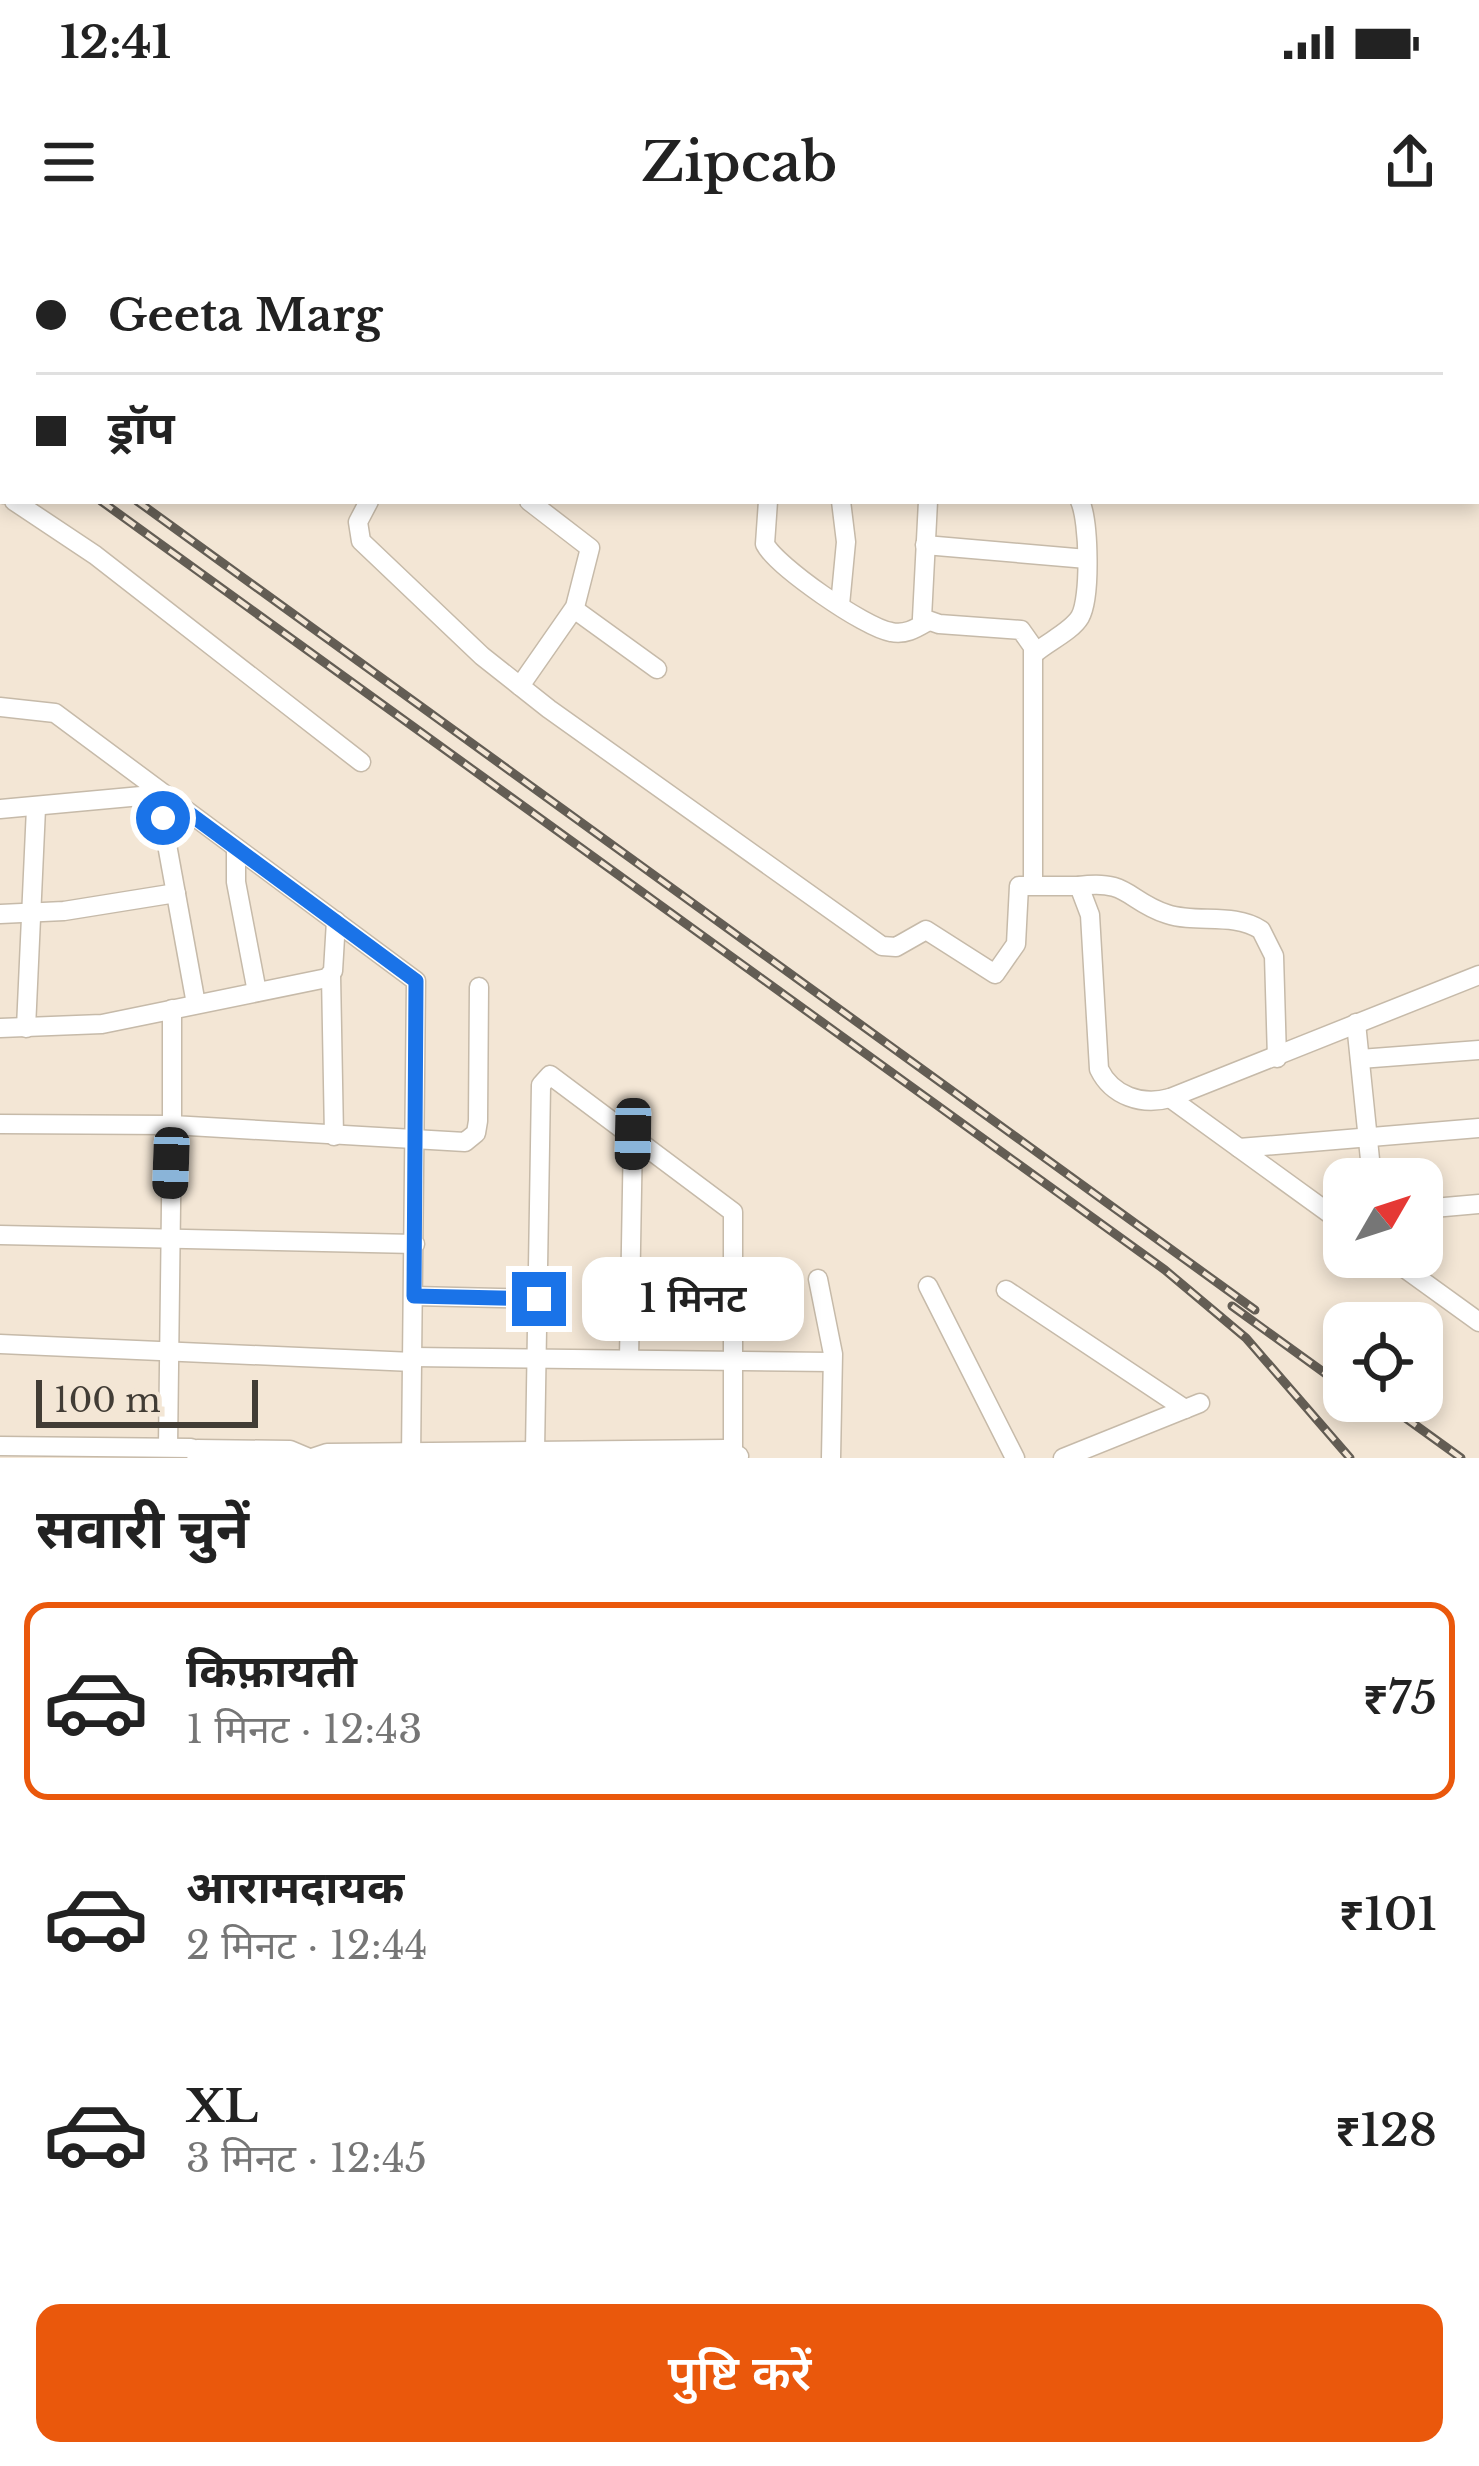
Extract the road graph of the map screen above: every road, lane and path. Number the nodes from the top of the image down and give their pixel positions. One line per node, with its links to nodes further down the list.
1 (18, 504): 17 (street)
2 (367, 504): 15 (street)
3 (533, 504): 11 (street)
4 (768, 504): 10 (street)
5 (842, 504): 10 (street)
6 (928, 504): 8 (street)
7 (1080, 504): 9 (street)
8 (925, 545): 9 (street); 12 (street)
9 (1087, 559): 13 (street)
10 (840, 605): 12 (street)
11 (574, 609): 14 (street); 15 (street)
12 (927, 622): 13 (street)
13 (1034, 654): 22 (street)
14 (657, 669)
15 (520, 686): 22 (street)
16 (0, 707): 18 (street)
17 (361, 762)
18 (160, 794): 19 (street); 21 (street); 24 (street)
19 (36, 808): 20 (street); 26 (street)
20 (0, 809)
21 (236, 848): 27 (street); 31 (street)
22 (1033, 883): 23 (street)
23 (1079, 886): 38 (street); 40 (street)
24 (176, 892): 26 (street); 32 (street)
25 (0, 914): 26 (street)
26 (33, 914): 36 (street)
27 (336, 921): 28 (street); 47 (street)
28 (331, 975): 31 (street); 45 (street)
29 (1479, 975): 34 (street)
30 (479, 987): 47 (street)
31 (257, 992): 32 (street)
32 (196, 1004): 33 (street)
33 (172, 1009): 36 (street); 42 (street)
34 (1356, 1023): 38 (street); 39 (street)
35 (0, 1028): 36 (street)
36 (26, 1028)
37 (1479, 1050): 39 (street)
38 (1277, 1058): 40 (street)
39 (1360, 1059): 46 (street)
40 (1171, 1098): 48 (street)
41 (0, 1124): 42 (street)
42 (172, 1125): 45 (street); 54 (street)
43 (1479, 1128): 46 (street)
44 (633, 1134): 61 (street); 67 (street); 68 (street)
45 (334, 1136): 47 (street)
46 (1367, 1138): 48 (street); 49 (street)
47 (416, 1140): 55 (street)
48 (1240, 1148): 51 (street)
49 (1369, 1158)
50 (1479, 1204): 52 (street)
51 (1323, 1206)
52 (1443, 1207)
53 (0, 1235): 54 (street)
54 (169, 1238): 55 (street); 64 (street)
55 (415, 1244): 60 (street)
56 (1418, 1278): 62 (street)
57 (818, 1279): 69 (street)
58 (928, 1286): 81 (street)
59 (1006, 1290): 82 (street)
60 (414, 1296): 61 (street); 65 (street)
61 (539, 1299): 66 (street)
62 (1479, 1322)
63 (0, 1344): 64 (street)
64 (168, 1354): 65 (street); 71 (street)
65 (413, 1359): 66 (street); 78 (street)
66 (538, 1359): 67 (street); 72 (street)
67 (629, 1359): 68 (street)
68 (730, 1359): 69 (street); 75 (street)
69 (832, 1362): 80 (street)
70 (0, 1446): 71 (street)
71 (168, 1447): 73 (street)
72 (535, 1451): 76 (street); 78 (street)
73 (198, 1454): 74 (street)
74 (255, 1454): 79 (street)
75 (736, 1454): 77 (street)
76 (575, 1455): 77 (street)
77 (654, 1455)
78 (411, 1456): 79 (street)
79 (310, 1458)
80 (831, 1458)
81 (1016, 1458)
82 (1064, 1458)

